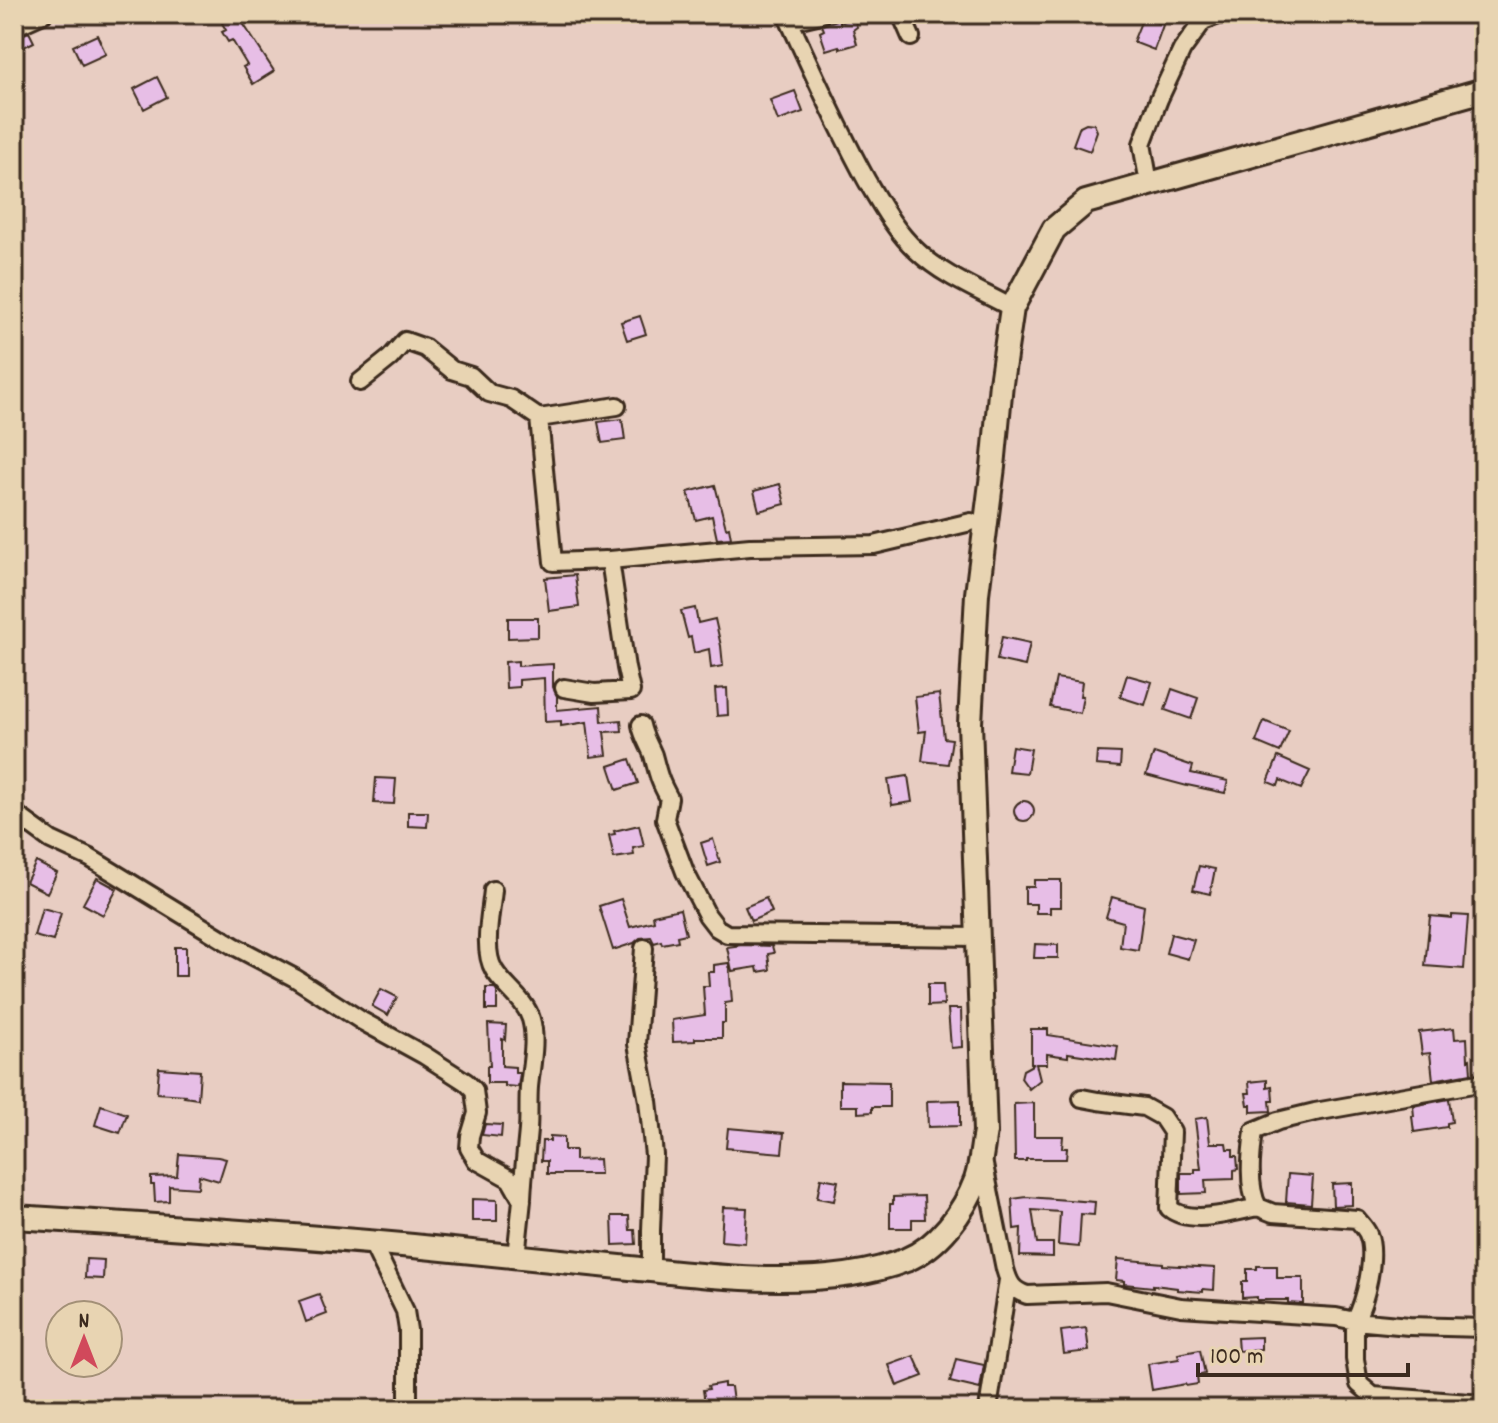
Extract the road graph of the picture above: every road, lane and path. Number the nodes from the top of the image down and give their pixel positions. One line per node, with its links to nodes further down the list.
1 (43, 14): 6 (street)
2 (821, 14): 5 (street)
3 (901, 14): 7 (street)
4 (1221, 14): 9 (street)
5 (791, 17): 10 (street)
6 (14, 27)
7 (911, 37)
8 (1484, 90): 10 (street)
9 (1147, 172)
10 (1012, 308): 18 (street)
11 (360, 382): 13 (street)
12 (971, 522): 14 (street)
13 (606, 560)
14 (564, 688)
15 (641, 725): 18 (street)
16 (14, 813): 23 (street)
17 (493, 890): 23 (street)
18 (977, 937): 22 (street)
19 (644, 948): 28 (street)
20 (1484, 1082): 24 (street)
21 (1082, 1098): 24 (street)
22 (981, 1151): 28 (street); 29 (street)
23 (522, 1200): 27 (street)
24 (1258, 1207): 30 (street)
25 (14, 1217): 26 (street)
26 (372, 1243): 27 (street); 33 (street)
27 (516, 1257): 28 (street)
28 (651, 1271)
29 (1008, 1280): 30 (street); 34 (street)
30 (1355, 1321): 31 (street); 32 (street)
31 (1484, 1328)
32 (1484, 1404)
33 (408, 1409)
34 (988, 1409)

